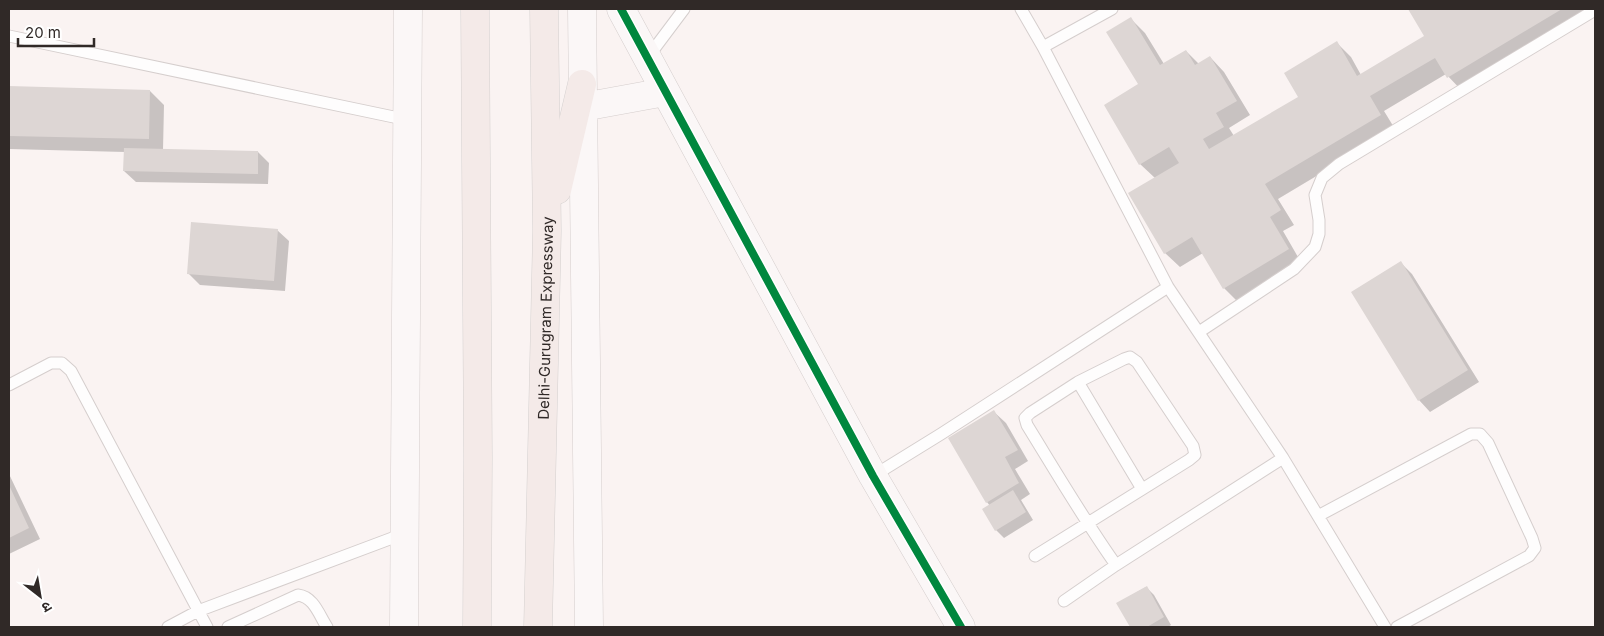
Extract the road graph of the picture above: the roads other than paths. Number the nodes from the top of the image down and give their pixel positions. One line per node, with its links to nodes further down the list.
1 (408, 9): 15 (main road)
2 (475, 9): 36 (highway)
3 (544, 9): 16 (highway, Delhi-Gurugram Expressway)
4 (582, 9): 14 (main road)
5 (621, 9): 12 (main road)
6 (684, 9): 12 (lane)
7 (1021, 9): 11 (lane)
8 (1112, 9): 11 (lane)
9 (1595, 10): 18 (lane)
10 (9, 36): 15 (lane)
11 (1043, 47): 17 (lane)
12 (647, 58): 13 (main road)
13 (665, 92): 14 (main road); 22 (main road)
14 (582, 95): 16 (highway); 38 (main road)
15 (408, 120): 26 (main road)
16 (547, 231): 37 (highway, Delhi-Gurugram Expressway)
17 (1168, 287): 18 (lane); 22 (lane)
18 (1199, 332): 21 (lane)
19 (1078, 382): 23 (lane); 23 (lane); 25 (lane)
20 (9, 386): 30 (lane)
21 (1283, 458): 24 (lane); 28 (lane)
22 (873, 476): 39 (main road)
23 (1142, 489): 25 (lane)
24 (1318, 516): 40 (lane); 41 (lane)
25 (1088, 523): 27 (lane); 28 (lane)
26 (405, 534): 30 (lane); 35 (main road)
27 (1035, 556)
28 (1116, 565): 29 (lane)
29 (1064, 600)
30 (198, 611): 31 (lane); 32 (lane)
31 (168, 627)
32 (207, 627)
33 (228, 627): 34 (lane)
34 (326, 627)
35 (404, 627)
36 (477, 627)
37 (538, 627)
38 (589, 627)
39 (962, 627)
40 (1385, 627)
41 (1397, 627)

